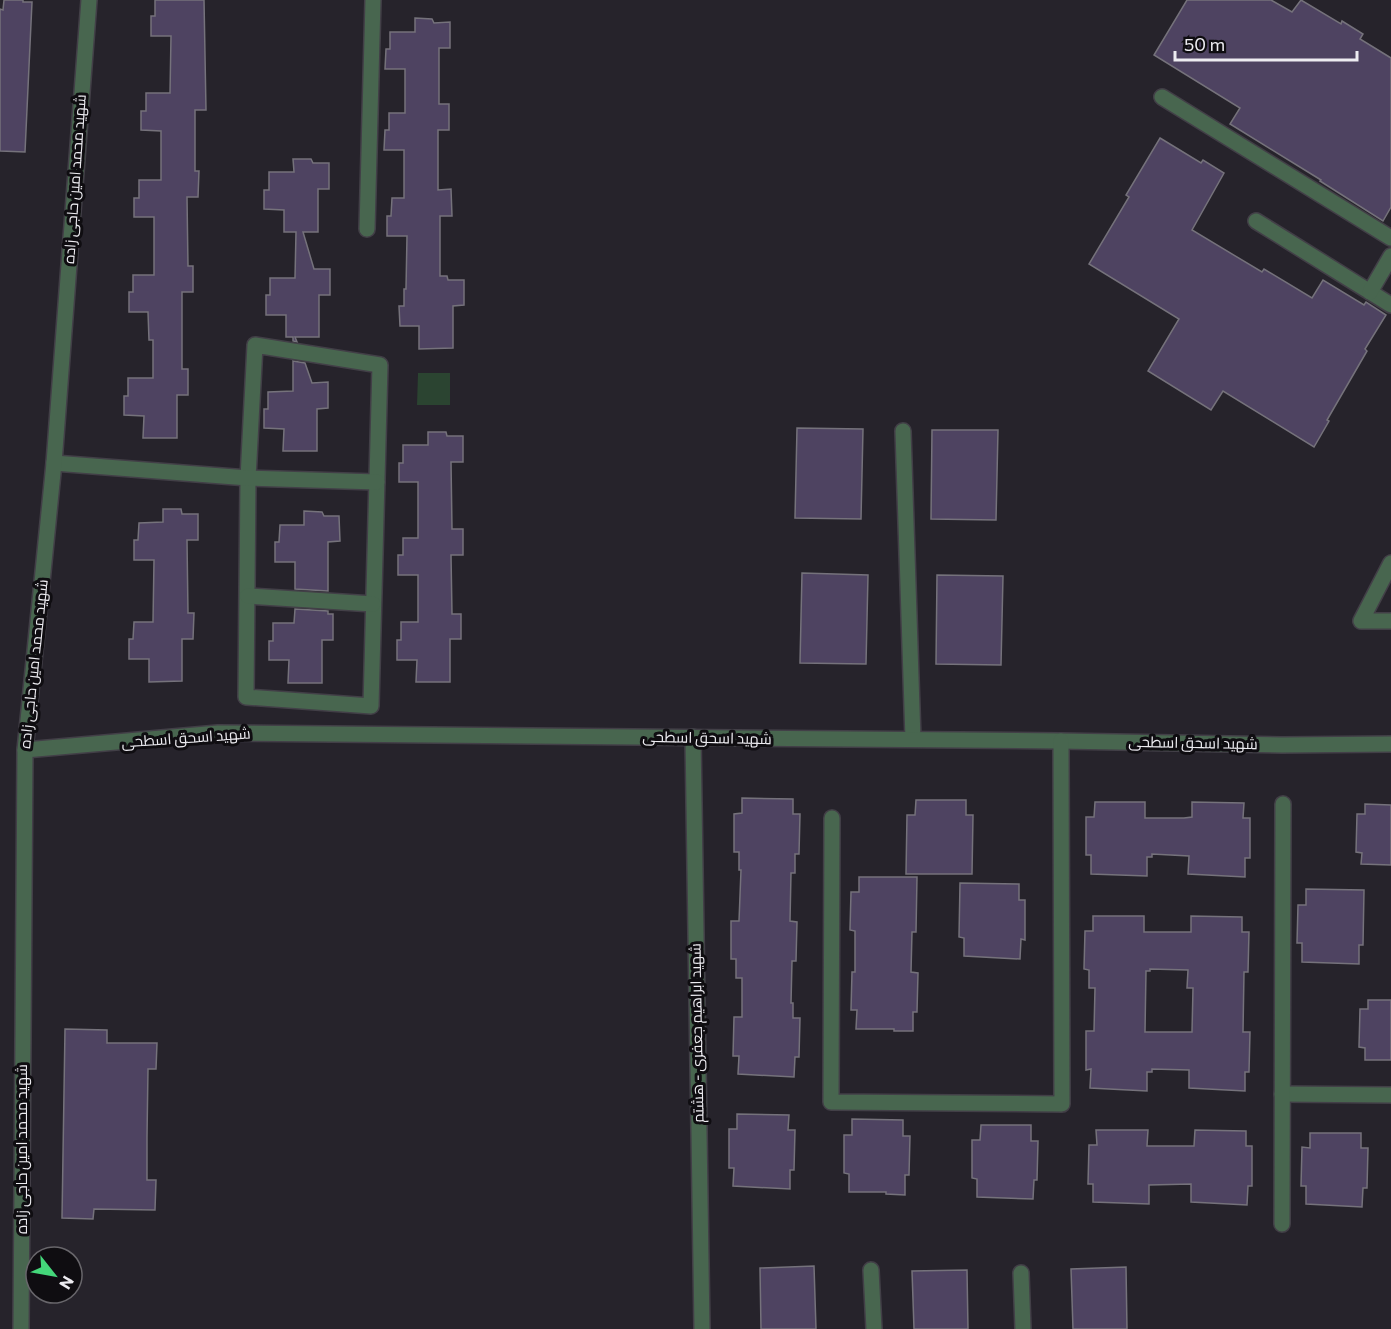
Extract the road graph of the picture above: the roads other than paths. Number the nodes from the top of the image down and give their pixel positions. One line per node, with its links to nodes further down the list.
1 (89, 0): 11 (street, شهید محمد امین حاجی زاده)
2 (373, 0): 5 (street)
3 (1162, 97): 6 (street)
4 (1256, 221): 8 (street)
5 (367, 229)
6 (1391, 237)
7 (1391, 256): 8 (street)
8 (1370, 292): 9 (street)
9 (1391, 305)
10 (903, 431): 19 (street)
11 (54, 463): 12 (street); 22 (street, شهید محمد امین حاجی زاده)
12 (248, 478): 13 (street); 13 (street); 15 (street)
13 (377, 482): 16 (street)
14 (1391, 563): 17 (street)
15 (248, 596): 16 (street); 16 (street)
16 (374, 604)
17 (1391, 621)
18 (693, 737): 19 (street, شهید اسحق اسطحی); 22 (street, شهید اسحق اسطحی); 31 (street, شهید ابراهیم جعفری - هشتم)
19 (913, 740): 20 (street, شهید اسحق اسطحی)
20 (1061, 741): 21 (street, شهید اسحق اسطحی); 24 (street)
21 (1391, 744)
22 (25, 750): 30 (street, شهید محمد امین حاجی زاده)
23 (1283, 804): 25 (street)
24 (832, 818)
25 (1282, 1094): 26 (street); 27 (street)
26 (1391, 1095)
27 (1282, 1224)
28 (871, 1270): 32 (street)
29 (1021, 1274): 33 (street)
30 (21, 1329)
31 (702, 1329)
32 (874, 1329)
33 (1023, 1329)

